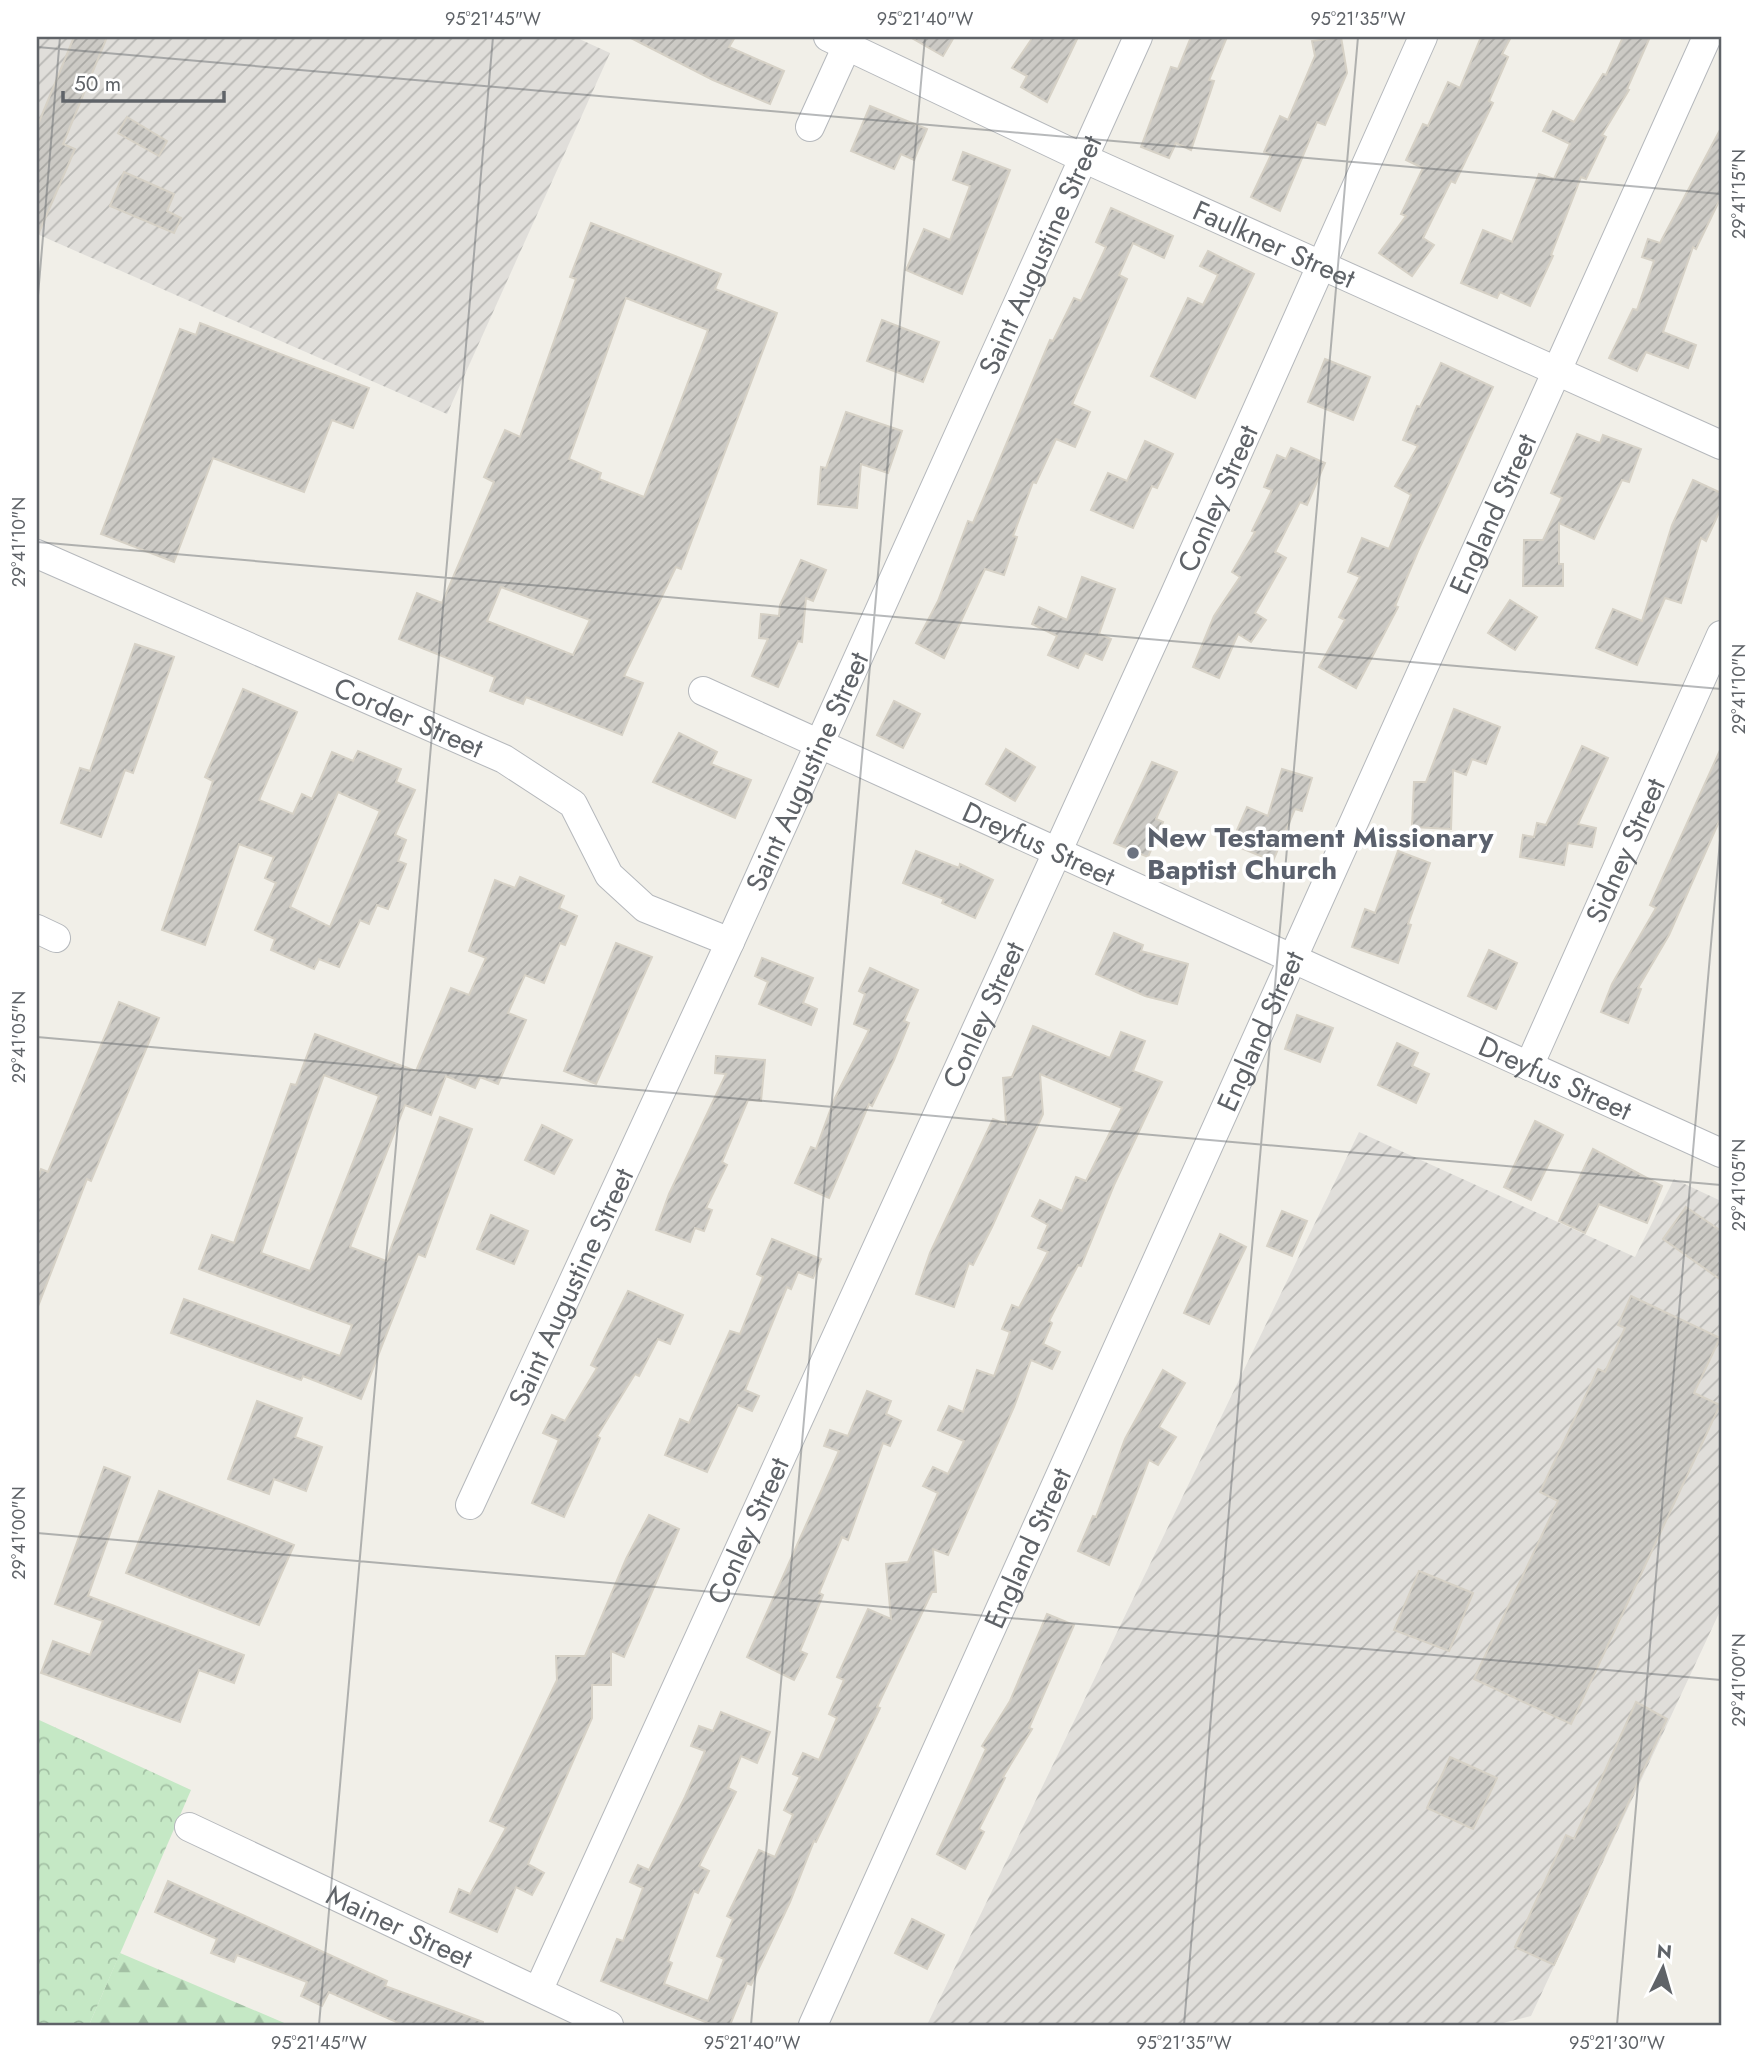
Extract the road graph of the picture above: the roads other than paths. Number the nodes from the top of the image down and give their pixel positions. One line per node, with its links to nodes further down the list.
1 (1138, 37): 6 (street, Saint Augustine Street)
2 (1423, 37): 7 (street, Conley Street)
3 (1707, 37): 8 (street, England Street)
4 (842, 40): 5 (street); 6 (street, Faulkner Street)
5 (810, 127)
6 (1083, 158): 7 (street, Faulkner Street); 13 (street, Saint Augustine Street)
7 (1319, 265): 8 (street, Faulkner Street); 14 (street, Conley Street)
8 (1554, 370): 9 (street, Faulkner Street); 16 (street, England Street)
9 (1721, 445)
10 (37, 554): 15 (street, Corder Street)
11 (1721, 635): 17 (street, Sidney Street)
12 (703, 691): 13 (street, Dreyfus Street)
13 (820, 744): 14 (street, Dreyfus Street); 15 (street, Saint Augustine Street)
14 (1056, 851): 16 (street, Dreyfus Street); 21 (street, Conley Street)
15 (730, 942): 19 (street, Saint Augustine Street)
16 (1291, 958): 17 (street, Dreyfus Street); 23 (street, England Street)
17 (1529, 1066): 18 (street, Dreyfus Street)
18 (1721, 1153)
19 (470, 1505)
20 (189, 1826): 21 (street, Mainer Street)
21 (538, 1992): 22 (street, Mainer Street)
22 (609, 2025)
23 (813, 2025)

